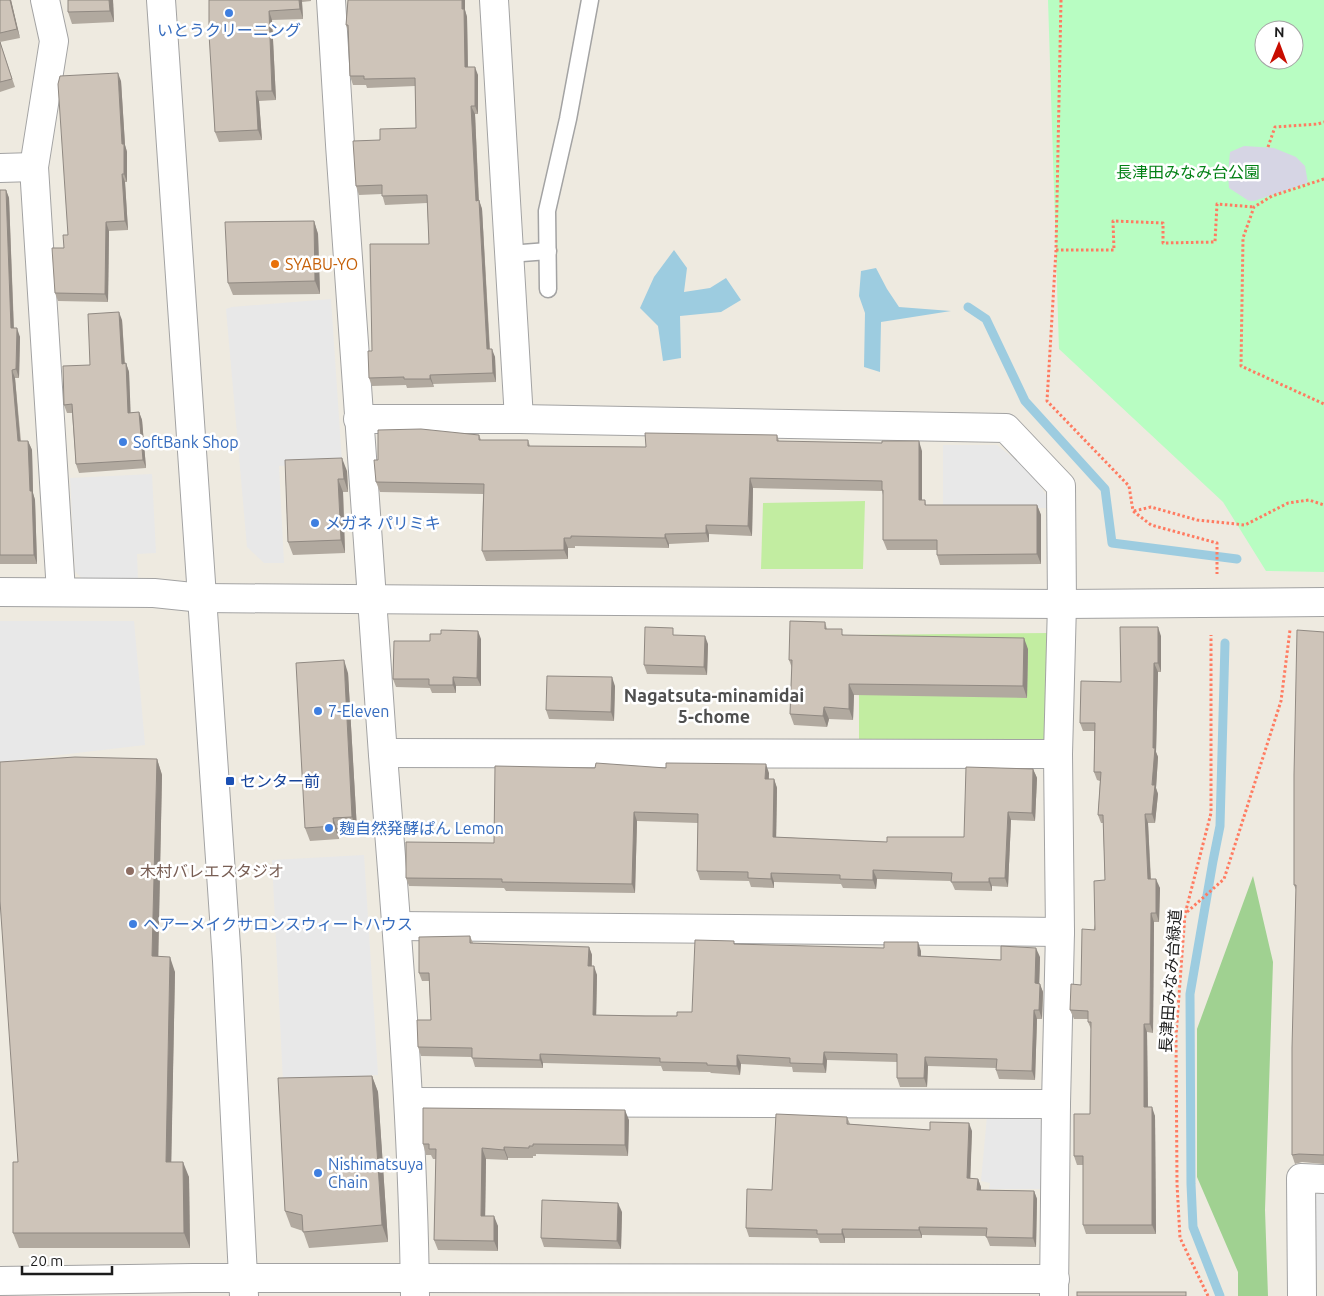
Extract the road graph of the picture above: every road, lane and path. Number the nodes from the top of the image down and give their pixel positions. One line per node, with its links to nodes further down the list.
1 (45, 0): 9 (street)
2 (161, 0): 25 (street)
3 (331, 0): 18 (street)
4 (494, 0): 15 (street)
5 (590, 0): 14 (lane)
6 (1061, 0): 13 (path)
7 (1324, 122): 8 (path)
8 (1268, 147)
9 (34, 167): 10 (street); 24 (street)
10 (0, 168)
11 (1324, 179): 12 (path)
12 (1254, 207): 13 (path); 17 (path)
13 (1056, 250): 21 (path)
14 (548, 251): 15 (lane); 16 (lane)
15 (509, 254): 19 (street)
16 (548, 289)
17 (1324, 404)
18 (358, 419): 19 (street); 26 (street)
19 (519, 419): 28 (street)
20 (1324, 505): 21 (path)
21 (1134, 511): 22 (path)
22 (1217, 574)
23 (0, 592): 24 (street)
24 (61, 592): 25 (street)
25 (202, 598): 26 (street); 41 (street)
26 (373, 599): 28 (street); 31 (street)
27 (1324, 602): 28 (street)
28 (1062, 604): 32 (street)
29 (1291, 624): 33 (path)
30 (1211, 635): 33 (path, 長津田みなみ台緑道)
31 (383, 753): 32 (street); 34 (street)
32 (1058, 754): 35 (street)
33 (1185, 914): 44 (path, 長津田みなみ台緑道)
34 (396, 926): 35 (street); 36 (street)
35 (1060, 932): 37 (street)
36 (409, 1102): 37 (street); 42 (street)
37 (1056, 1104): 43 (street)
38 (1324, 1179): 45 (street)
39 (0, 1281): 41 (street)
40 (1324, 1285): 46 (street)
41 (244, 1287): 42 (street)
42 (415, 1287): 43 (street)
43 (1055, 1288)
44 (1208, 1296)
45 (1302, 1296)
46 (1307, 1296)

